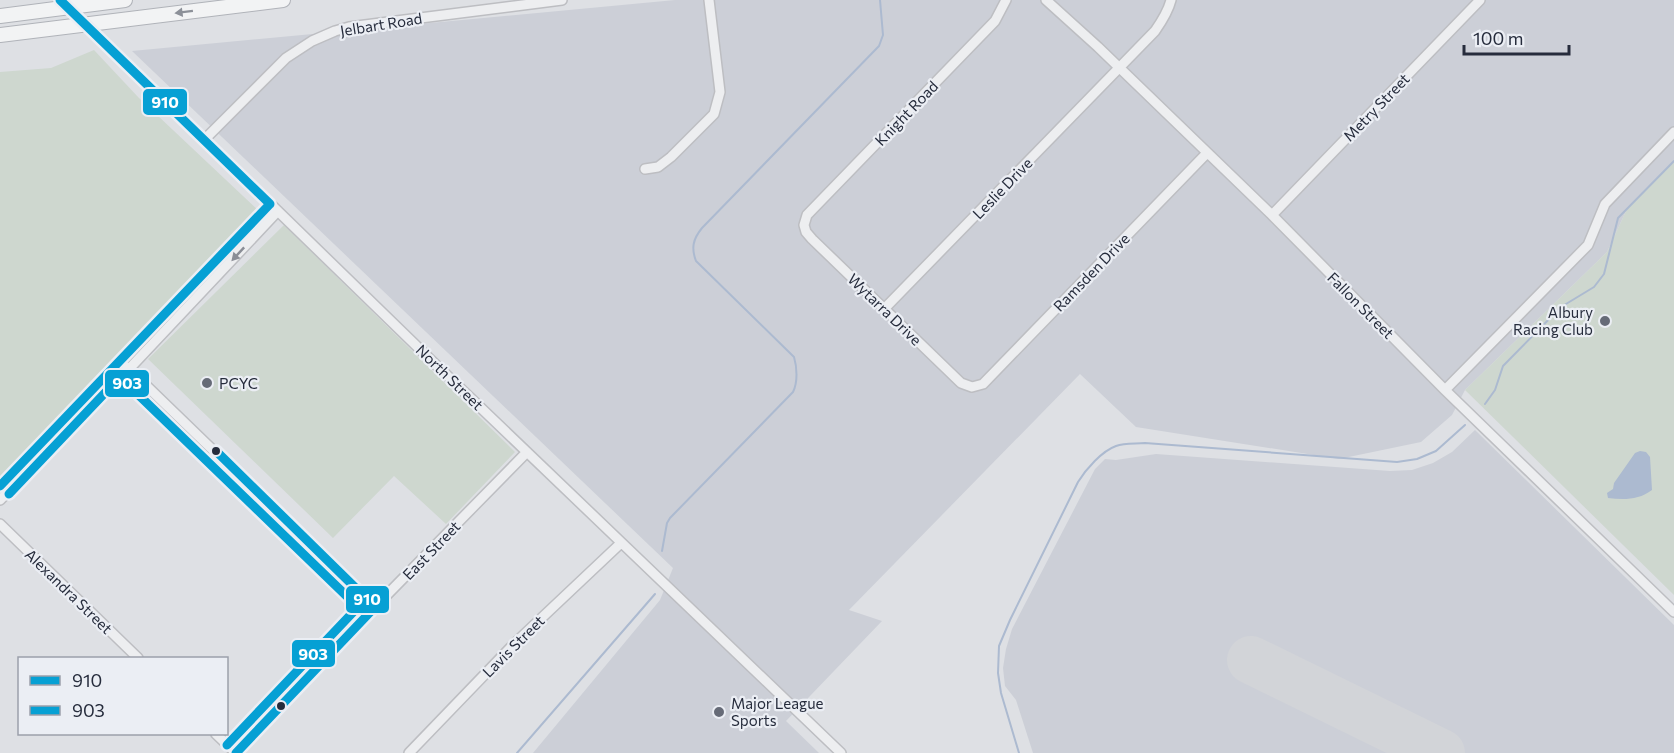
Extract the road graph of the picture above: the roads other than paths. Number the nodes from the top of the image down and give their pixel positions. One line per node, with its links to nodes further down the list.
1 (60, 0): 14 (street, North Street, bridge)
2 (125, 0): 10 (highway)
3 (283, 0): 11 (highway, one-way to 11)
4 (562, 0): 14 (street, Jelbart Road)
5 (710, 0): 16 (street)
6 (1006, 0): 20 (street, Knight Road)
7 (1046, 0): 12 (street, Fallon Street)
8 (1171, 0): 12 (street)
9 (1480, 0): 19 (street, Metry Street)
10 (0, 16)
11 (0, 35)
12 (1119, 68): 15 (street, Fallon Street); 21 (street, Leslie Drive)
13 (1674, 132): 25 (street)
14 (205, 139): 17 (street, North Street)
15 (1207, 153): 19 (street, Fallon Street); 24 (street, Ramsden Drive)
16 (645, 169)
17 (270, 204): 18 (street, North Street); 22 (street)
18 (278, 211): 23 (street, one-way to 23); 26 (street, North Street)
19 (1272, 215): 25 (street, Fallon Street)
20 (804, 225): 21 (street, Wytarra Drive)
21 (885, 308): 24 (street, Wytarra Drive)
22 (120, 360): 23 (street); 27 (street)
23 (129, 369): 28 (street); 31 (street)
24 (972, 387)
25 (1445, 390): 32 (street, Fallon Street)
26 (527, 452): 30 (street, North Street); 31 (street, East Street)
27 (0, 486)
28 (0, 500)
29 (0, 524): 33 (street, Alexandra Street)
30 (621, 543): 36 (street, Lavis Street); 37 (street, North Street)
31 (375, 607): 35 (street, East Street)
32 (1674, 612)
33 (137, 657)
34 (217, 735): 35 (street)
35 (236, 753)
36 (409, 753)
37 (841, 753)

